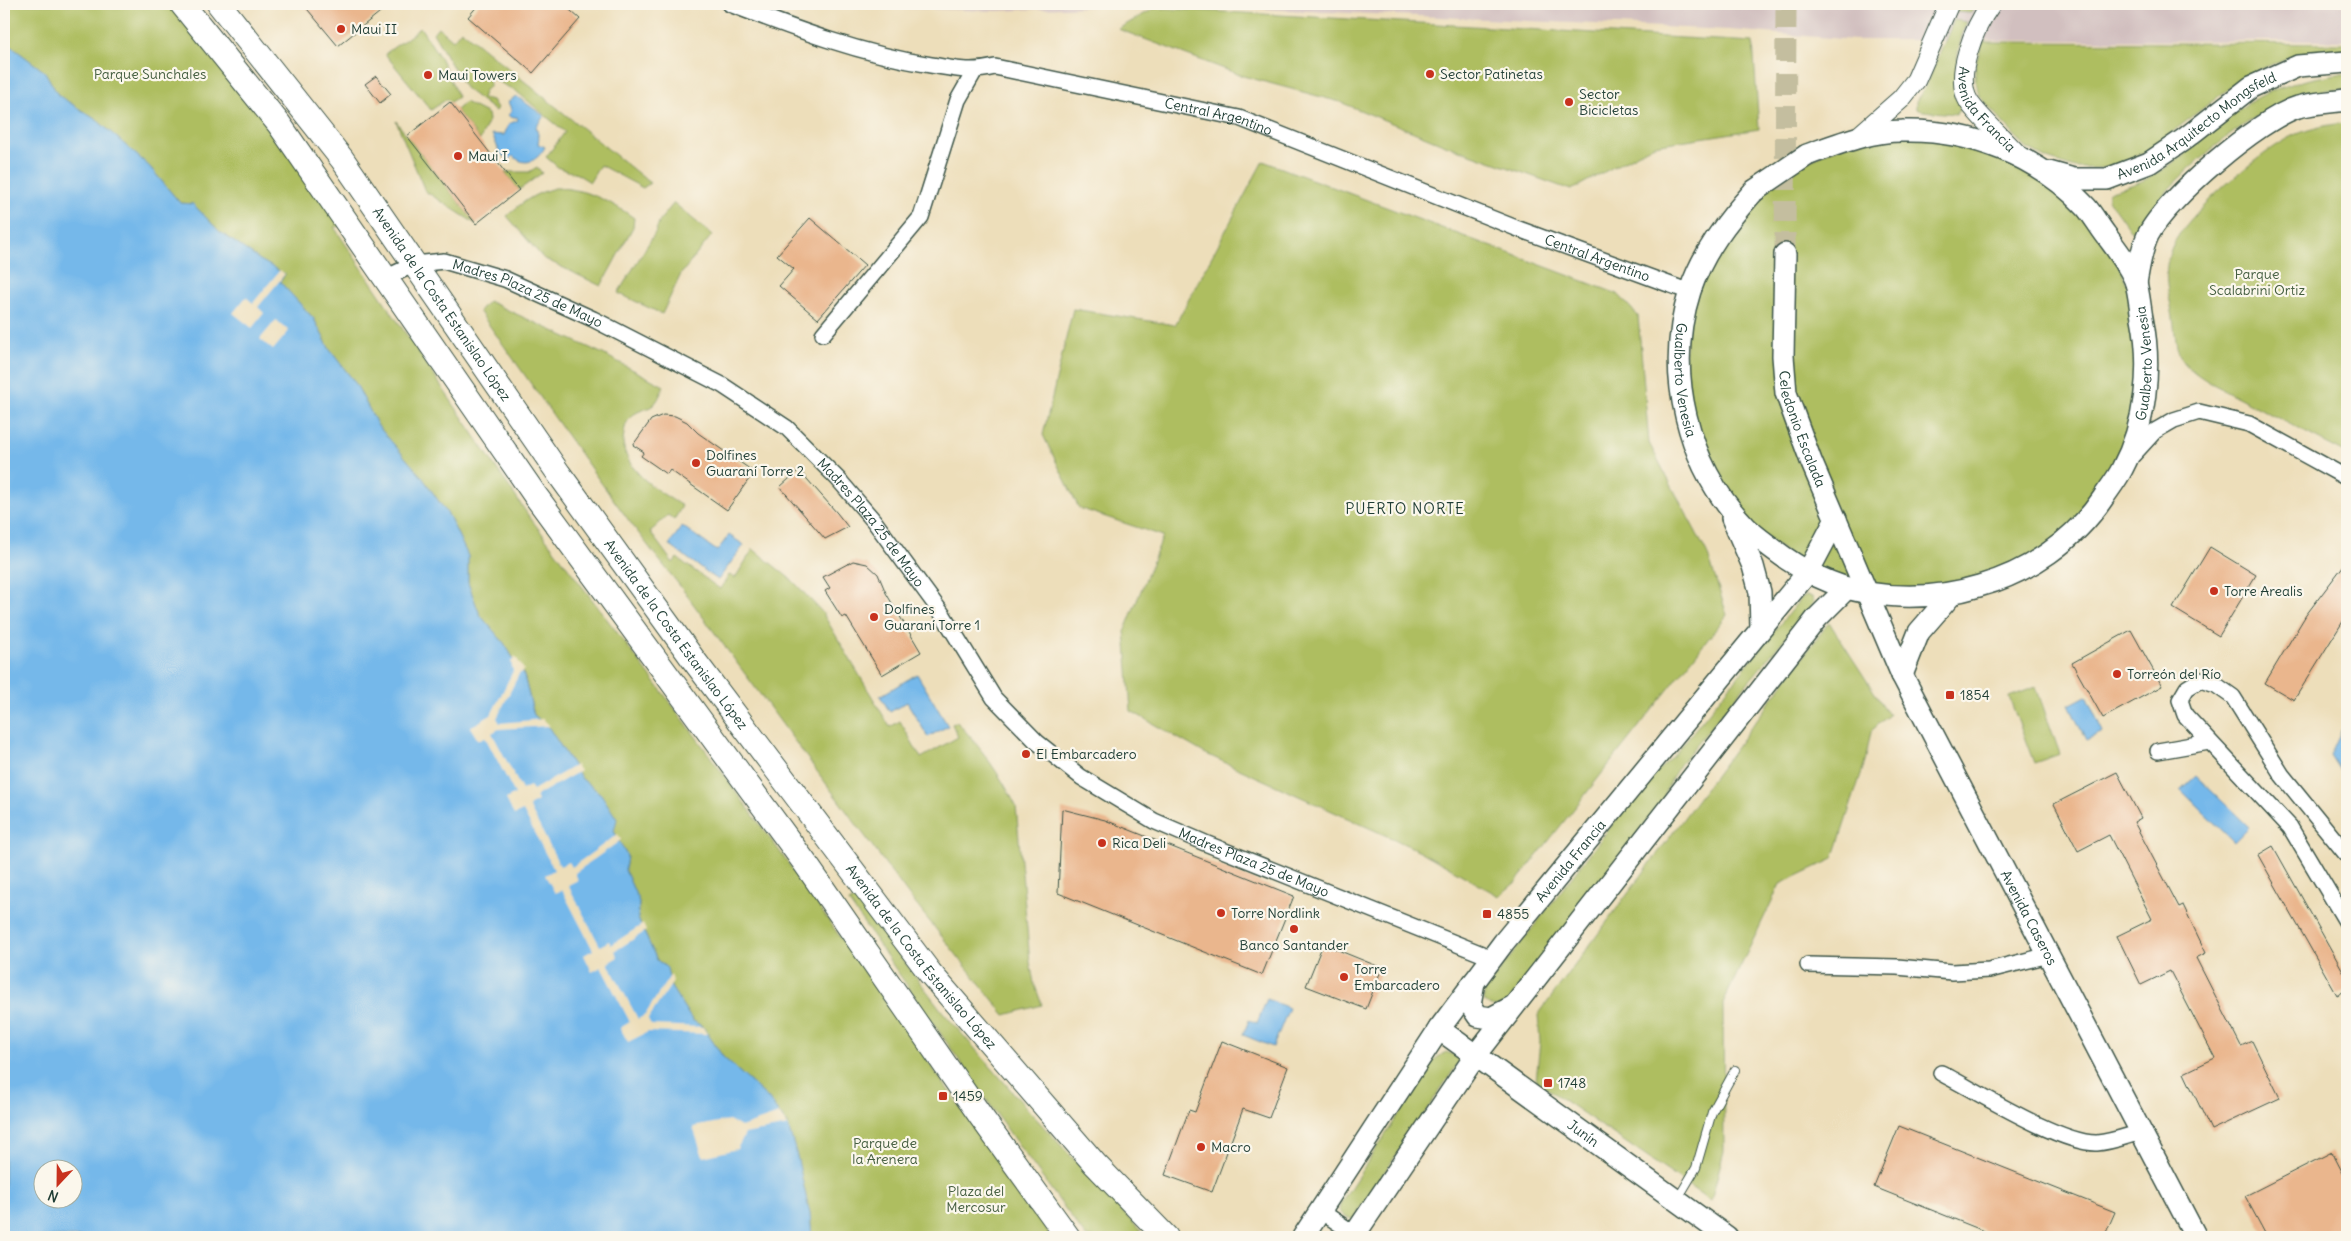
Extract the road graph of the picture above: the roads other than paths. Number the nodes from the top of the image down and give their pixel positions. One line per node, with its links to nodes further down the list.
1 (182, 4): 14 (main road)
2 (219, 4): 13 (main road, Avenida de la Costa Estanislao López)
3 (730, 4): 7 (street, Central Argentino)
4 (1949, 4): 9 (street)
5 (1991, 4): 10 (street, Avenida Francia)
6 (2347, 62): 11 (main road, Avenida Arquitecto Mongsfeld)
7 (974, 72): 16 (street, Central Argentino); 17 (street)
8 (2347, 100): 15 (main road)
9 (1859, 136): 10 (main road, Gualberto Venesia); 16 (main road, Gualberto Venesia, bridge)
10 (2019, 156): 11 (main road, Gualberto Venesia)
11 (2044, 171): 15 (main road, Gualberto Venesia)
12 (1784, 254): 21 (main road, Celedonio Escalada)
13 (415, 264): 14 (street, Madres Plaza 25 de Mayo); 33 (street, Madres Plaza 25 de Mayo); 45 (main road, Avenida de la Costa Estanislao López)
14 (385, 278): 44 (main road)
15 (2136, 282): 18 (main road, Gualberto Venesia)
16 (1690, 292): 20 (main road, Gualberto Venesia)
17 (823, 334)
18 (2122, 468): 19 (street); 25 (main road, Gualberto Venesia)
19 (2347, 478)
20 (1726, 504): 22 (main road, Gualberto Venesia); 26 (main road)
21 (1836, 519): 22 (main road, Avenida Francia); 24 (main road, Celedonio Escalada)
22 (1808, 572): 23 (main road, Gualberto Venesia); 26 (main road, Avenida Francia)
23 (1847, 588): 24 (main road, Gualberto Venesia); 36 (main road)
24 (1868, 593): 25 (main road, Gualberto Venesia); 27 (main road, Avenida Caseros)
25 (1952, 594): 27 (main road)
26 (1761, 627): 33 (main road, Avenida Francia)
27 (1902, 675): 32 (main road, Avenida Caseros)
28 (2209, 742): 29 (street); 30 (street); 31 (street)
29 (2158, 752)
30 (2347, 856)
31 (2347, 923)
32 (2049, 955): 34 (street); 41 (main road, Avenida Caseros)
33 (1492, 958): 35 (main road, Avenida Francia)
34 (1808, 965)
35 (1475, 980): 36 (main road); 37 (main road, Avenida Francia)
36 (1514, 1006): 38 (main road)
37 (1439, 1029): 38 (main road, Junín); 43 (main road, Avenida Francia)
38 (1476, 1055): 42 (main road, Junín); 47 (main road)
39 (1735, 1070): 42 (lane)
40 (1941, 1072): 41 (street)
41 (2141, 1132): 49 (main road, Avenida Caseros)
42 (1676, 1200): 48 (main road, Junín)
43 (1319, 1210): 46 (main road, Avenida Francia); 47 (street)
44 (1068, 1237)
45 (1166, 1237)
46 (1302, 1237)
47 (1355, 1237)
48 (1727, 1237)
49 (2196, 1237)

